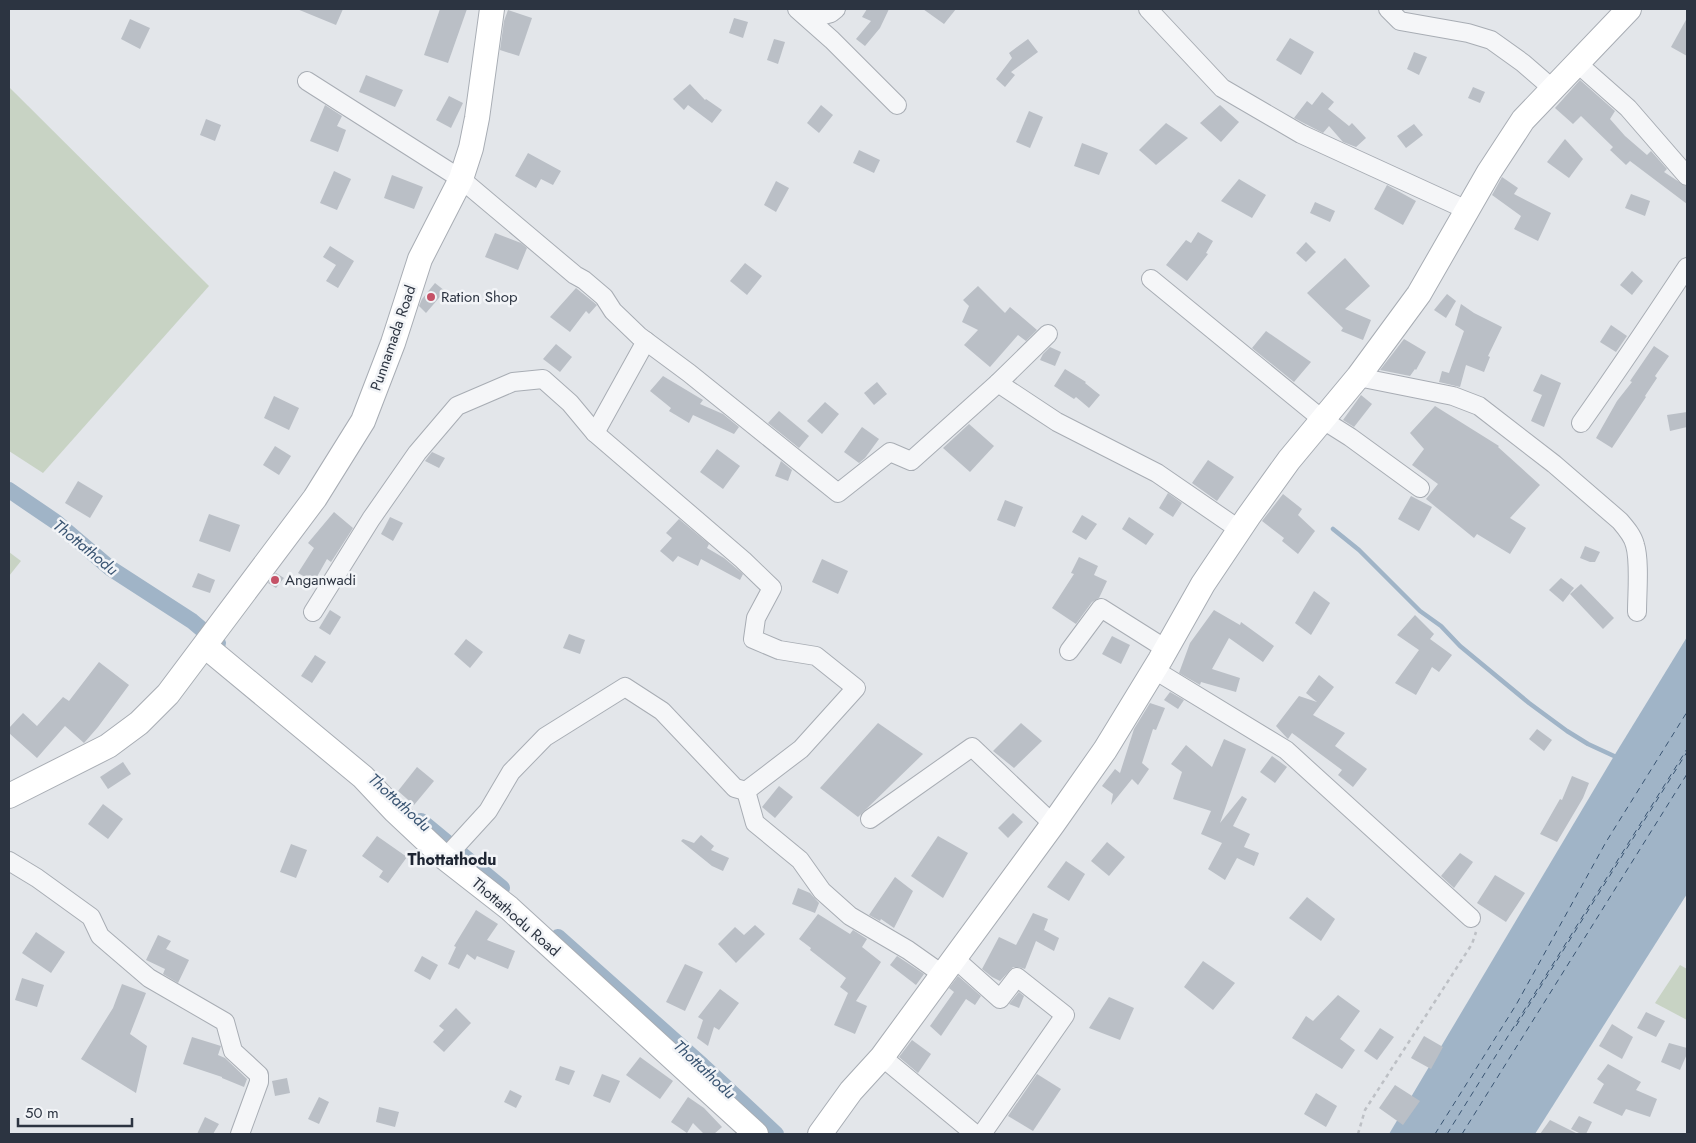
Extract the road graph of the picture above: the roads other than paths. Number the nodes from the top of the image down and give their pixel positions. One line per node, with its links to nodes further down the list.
1 (492, 9): 12 (main road, Punnamada Road)
2 (836, 9): 6 (street)
3 (1148, 9): 13 (street)
4 (1388, 9): 9 (street)
5 (1629, 9): 7 (main road)
6 (803, 14): 10 (street)
7 (1577, 63): 9 (main road); 11 (street)
8 (307, 82): 12 (street)
9 (1553, 89): 13 (main road)
10 (897, 105)
11 (1687, 176)
12 (460, 179): 17 (street); 27 (main road, Punnamada Road)
13 (1468, 210): 18 (main road)
14 (1687, 267): 21 (street)
15 (1151, 279): 20 (street)
16 (1048, 334): 19 (street)
17 (646, 341): 19 (street); 22 (street)
18 (1358, 377): 20 (main road); 26 (street)
19 (998, 383): 24 (street)
20 (1323, 420): 23 (street); 24 (main road)
21 (1581, 423)
22 (595, 432): 25 (street); 31 (street)
23 (1420, 488)
24 (1240, 530): 28 (main road)
25 (313, 612)
26 (1637, 612)
27 (209, 641): 32 (main road, Punnamada Road); 35 (main road, Thottathodu Road)
28 (1166, 648): 29 (street); 30 (main road)
29 (1069, 651)
30 (1153, 669): 34 (main road); 37 (street)
31 (746, 791): 35 (street); 38 (street)
32 (9, 796)
33 (870, 819): 34 (street)
34 (1053, 824): 38 (main road)
35 (450, 852): 41 (main road, Thottathodu Road)
36 (9, 861): 40 (street)
37 (1471, 918)
38 (948, 966): 39 (main road); 44 (street)
39 (882, 1056): 42 (main road); 43 (street)
40 (240, 1134)
41 (756, 1134)
42 (820, 1134)
43 (975, 1134)
44 (982, 1134)

